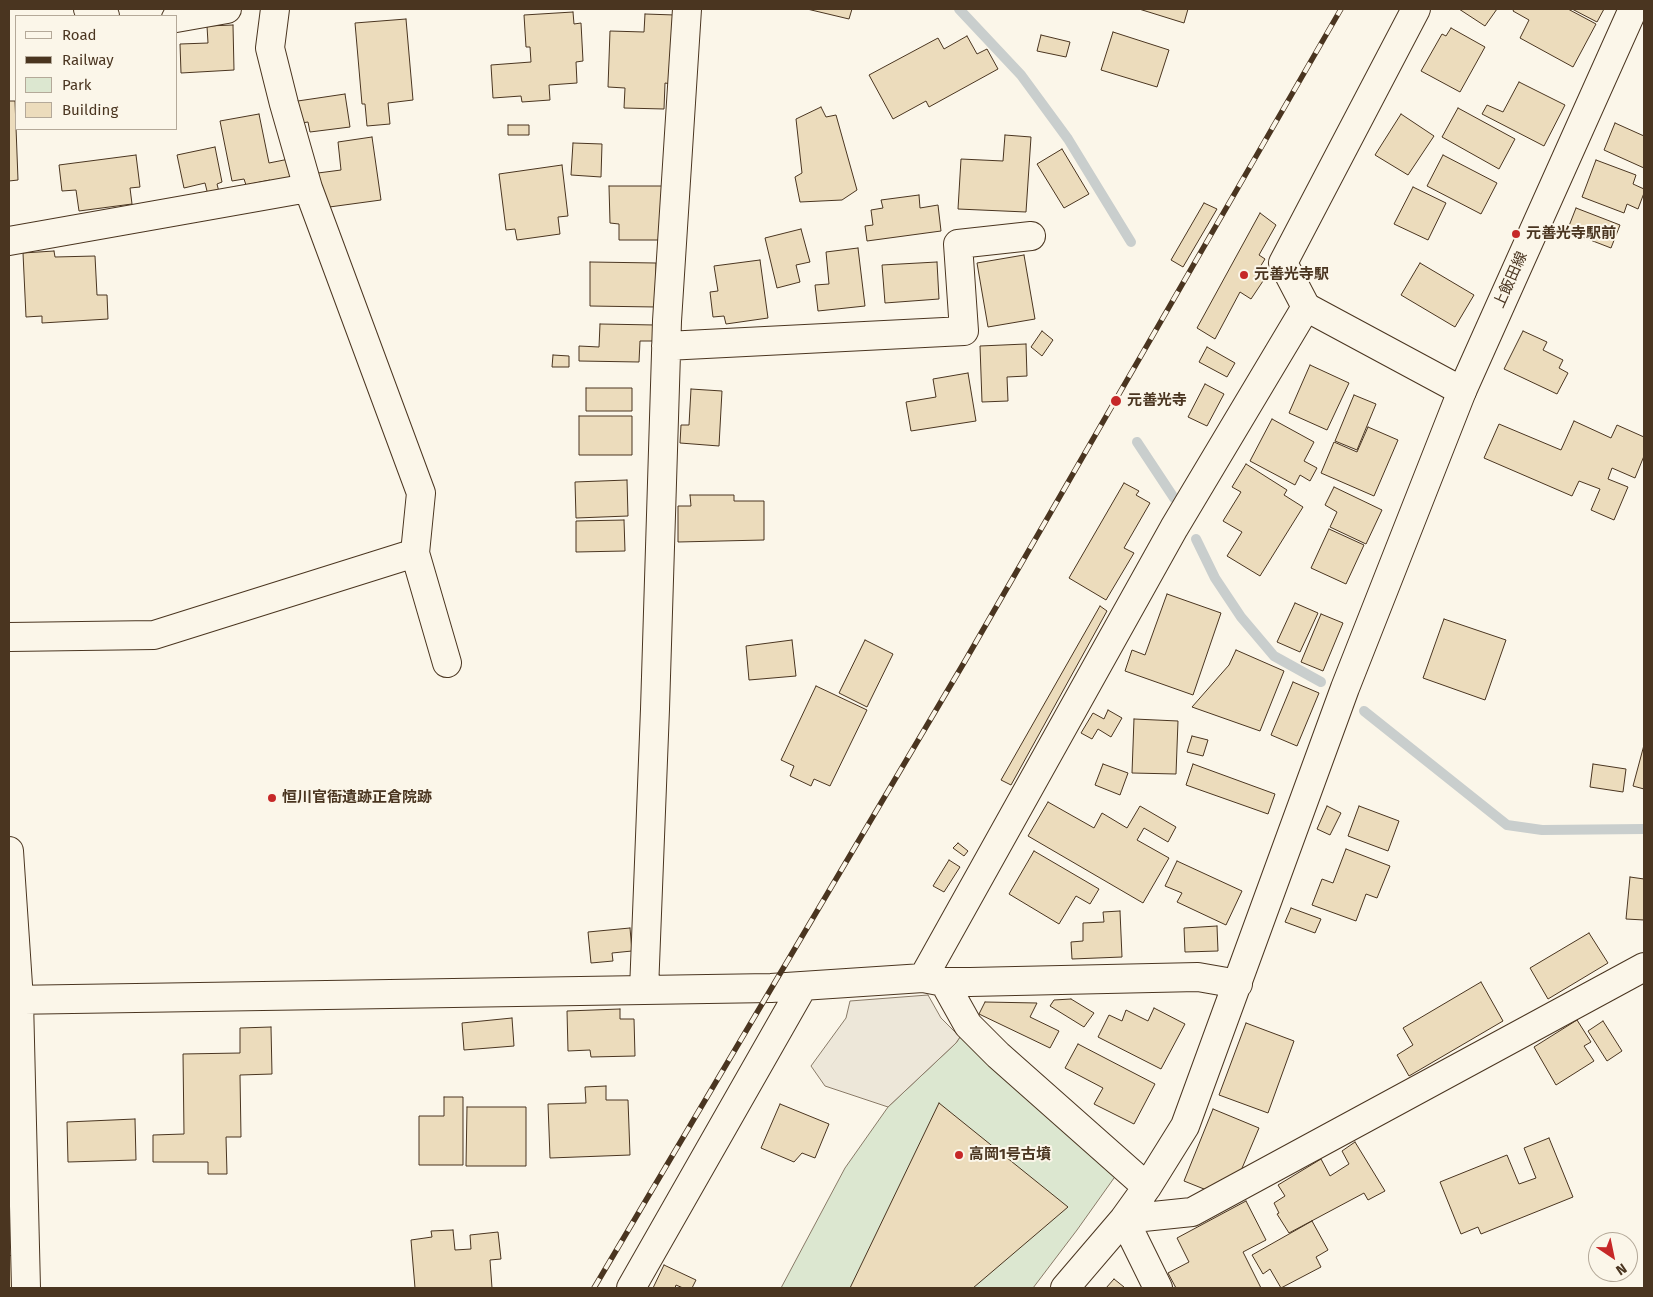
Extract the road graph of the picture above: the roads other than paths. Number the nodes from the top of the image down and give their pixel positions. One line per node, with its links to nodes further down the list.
1 (88, 9): 7 (street)
2 (227, 9): 8 (street)
3 (275, 9): 9 (street)
4 (687, 9): 13 (street)
5 (1416, 9): 12 (street)
6 (1633, 9): 14 (street, 上飯田線)
7 (103, 15)
8 (178, 18)
9 (308, 188): 11 (street); 15 (street)
10 (1031, 236): 13 (street)
11 (9, 242)
12 (1306, 307): 14 (street); 20 (street)
13 (666, 346): 23 (street)
14 (1462, 391): 21 (street, 上飯田線)
15 (415, 553): 16 (street); 17 (street)
16 (9, 637)
17 (447, 663)
18 (9, 851): 24 (street)
19 (1644, 967): 26 (street)
20 (934, 980): 21 (street); 22 (street); 25 (street)
21 (1238, 984): 25 (street, 上飯田線)
22 (803, 986): 23 (street); 28 (street)
23 (644, 990): 24 (street)
24 (14, 1000): 27 (street)
25 (1147, 1187): 26 (street, 上飯田線)
26 (1124, 1219): 29 (street, 上飯田線); 30 (street)
27 (26, 1288)
28 (631, 1288)
29 (1065, 1288)
30 (1158, 1288)

